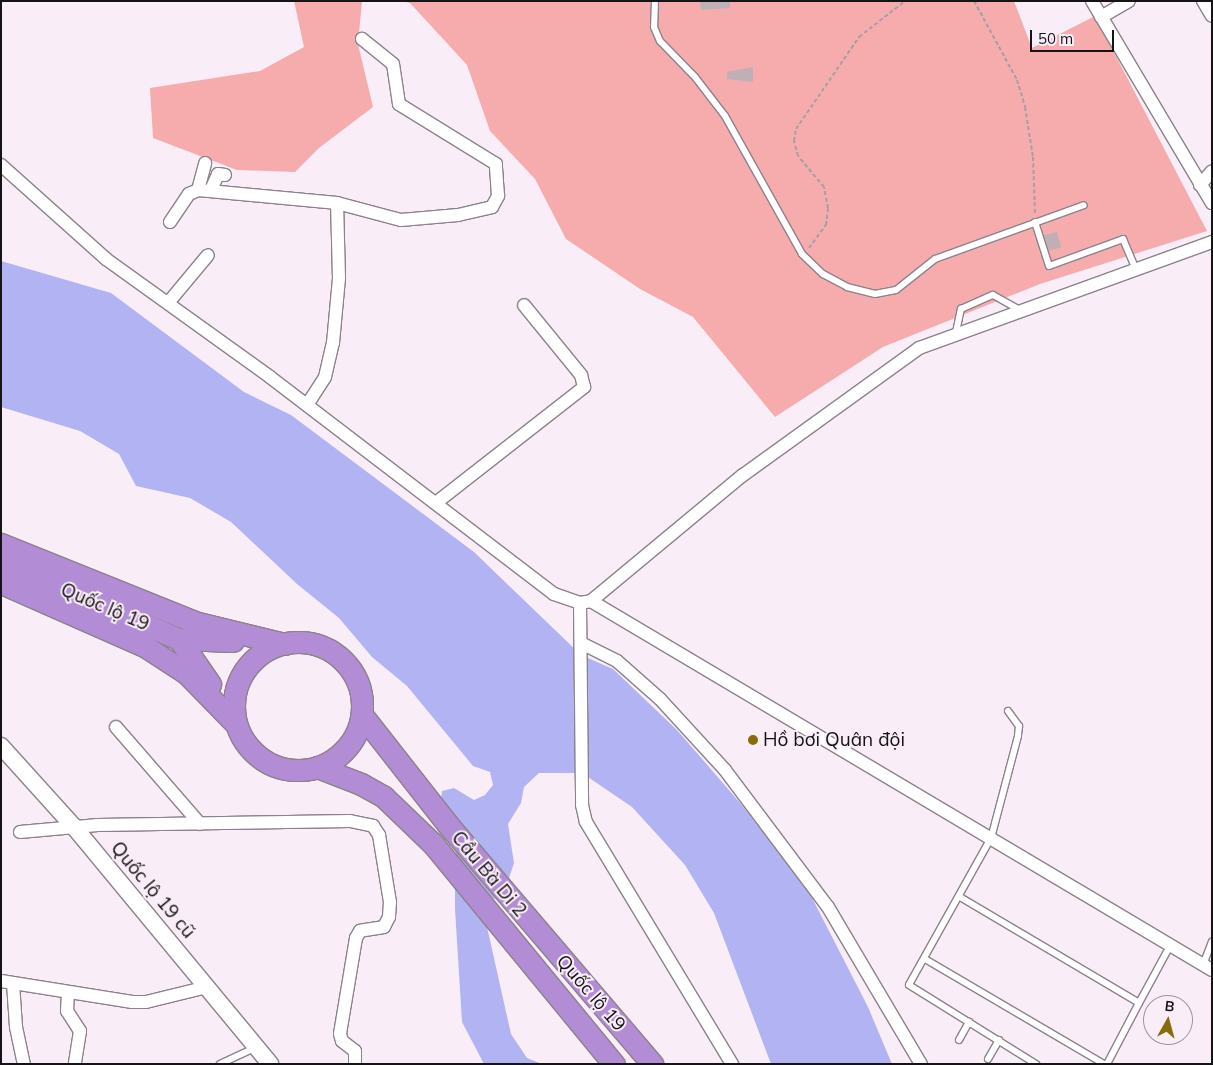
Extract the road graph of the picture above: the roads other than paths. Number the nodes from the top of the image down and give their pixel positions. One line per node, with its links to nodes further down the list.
1 (655, 1): 19 (lane)
2 (1092, 1): 6 (street)
3 (1129, 1): 6 (street)
4 (1203, 1): 5 (street)
5 (1212, 16)
6 (1101, 17): 12 (street)
7 (362, 39): 16 (street)
8 (205, 162): 13 (street)
9 (1, 165): 23 (street)
10 (1212, 171): 12 (street)
11 (224, 176): 14 (street)
12 (1200, 185): 15 (street)
13 (198, 190): 14 (street); 18 (street)
14 (212, 190): 16 (street)
15 (1212, 202)
16 (337, 203): 27 (street)
17 (1084, 205): 19 (lane)
18 (170, 222)
19 (1035, 222): 22 (lane)
20 (1212, 242): 22 (street)
21 (208, 255): 23 (street)
22 (1136, 269): 25 (street)
23 (168, 303): 27 (street)
24 (524, 305): 28 (street)
25 (1020, 310): 26 (street); 26 (lane)
26 (956, 332): 32 (street)
27 (308, 405): 28 (street)
28 (437, 502): 32 (street)
29 (1, 544): 34 (highway)
30 (1, 562): 33 (highway, Quốc lộ 19)
31 (1, 583): 38 (highway)
32 (585, 602): 35 (street); 45 (street)
33 (179, 639): 34 (highway, Quốc lộ 19); 38 (highway)
34 (285, 644): 37 (highway); 38 (highway)
35 (581, 649): 70 (street); 71 (street)
36 (1008, 711): 45 (lane)
37 (362, 715): 41 (highway); 47 (highway, Cầu Bà Di 2)
38 (236, 724): 41 (highway)
39 (116, 727): 42 (street)
40 (1, 746): 43 (street, Quốc lộ 19 cũ)
41 (316, 767): 48 (highway, Cầu Bà Di 2)
42 (200, 824): 43 (street); 67 (street)
43 (74, 828): 44 (street); 54 (street, Quốc lộ 19 cũ)
44 (20, 832)
45 (991, 838): 46 (lane); 50 (street)
46 (960, 896): 51 (lane); 56 (lane)
47 (530, 922): 69 (highway, Quốc lộ 19)
48 (509, 936): 68 (highway, Quốc lộ 19)
49 (1212, 942): 52 (lane)
50 (1170, 946): 52 (street); 56 (lane)
51 (925, 959): 57 (lane); 73 (lane)
52 (1207, 967)
53 (7, 982): 55 (street); 63 (street)
54 (207, 987): 55 (street); 60 (street, Quốc lộ 19 cũ)
55 (68, 992): 64 (street)
56 (1139, 1003): 73 (lane)
57 (969, 1022): 58 (lane); 59 (lane)
58 (959, 1040)
59 (998, 1040): 61 (lane); 62 (lane)
60 (257, 1048): 65 (lane); 66 (street, Quốc lộ 19 cũ)
61 (988, 1059)
62 (1025, 1061): 72 (lane)
63 (24, 1064)
64 (76, 1064)
65 (220, 1064)
66 (270, 1064)
67 (355, 1064)
68 (614, 1064)
69 (652, 1064)
70 (732, 1064)
71 (921, 1064)
72 (1036, 1064)
73 (1105, 1064)

